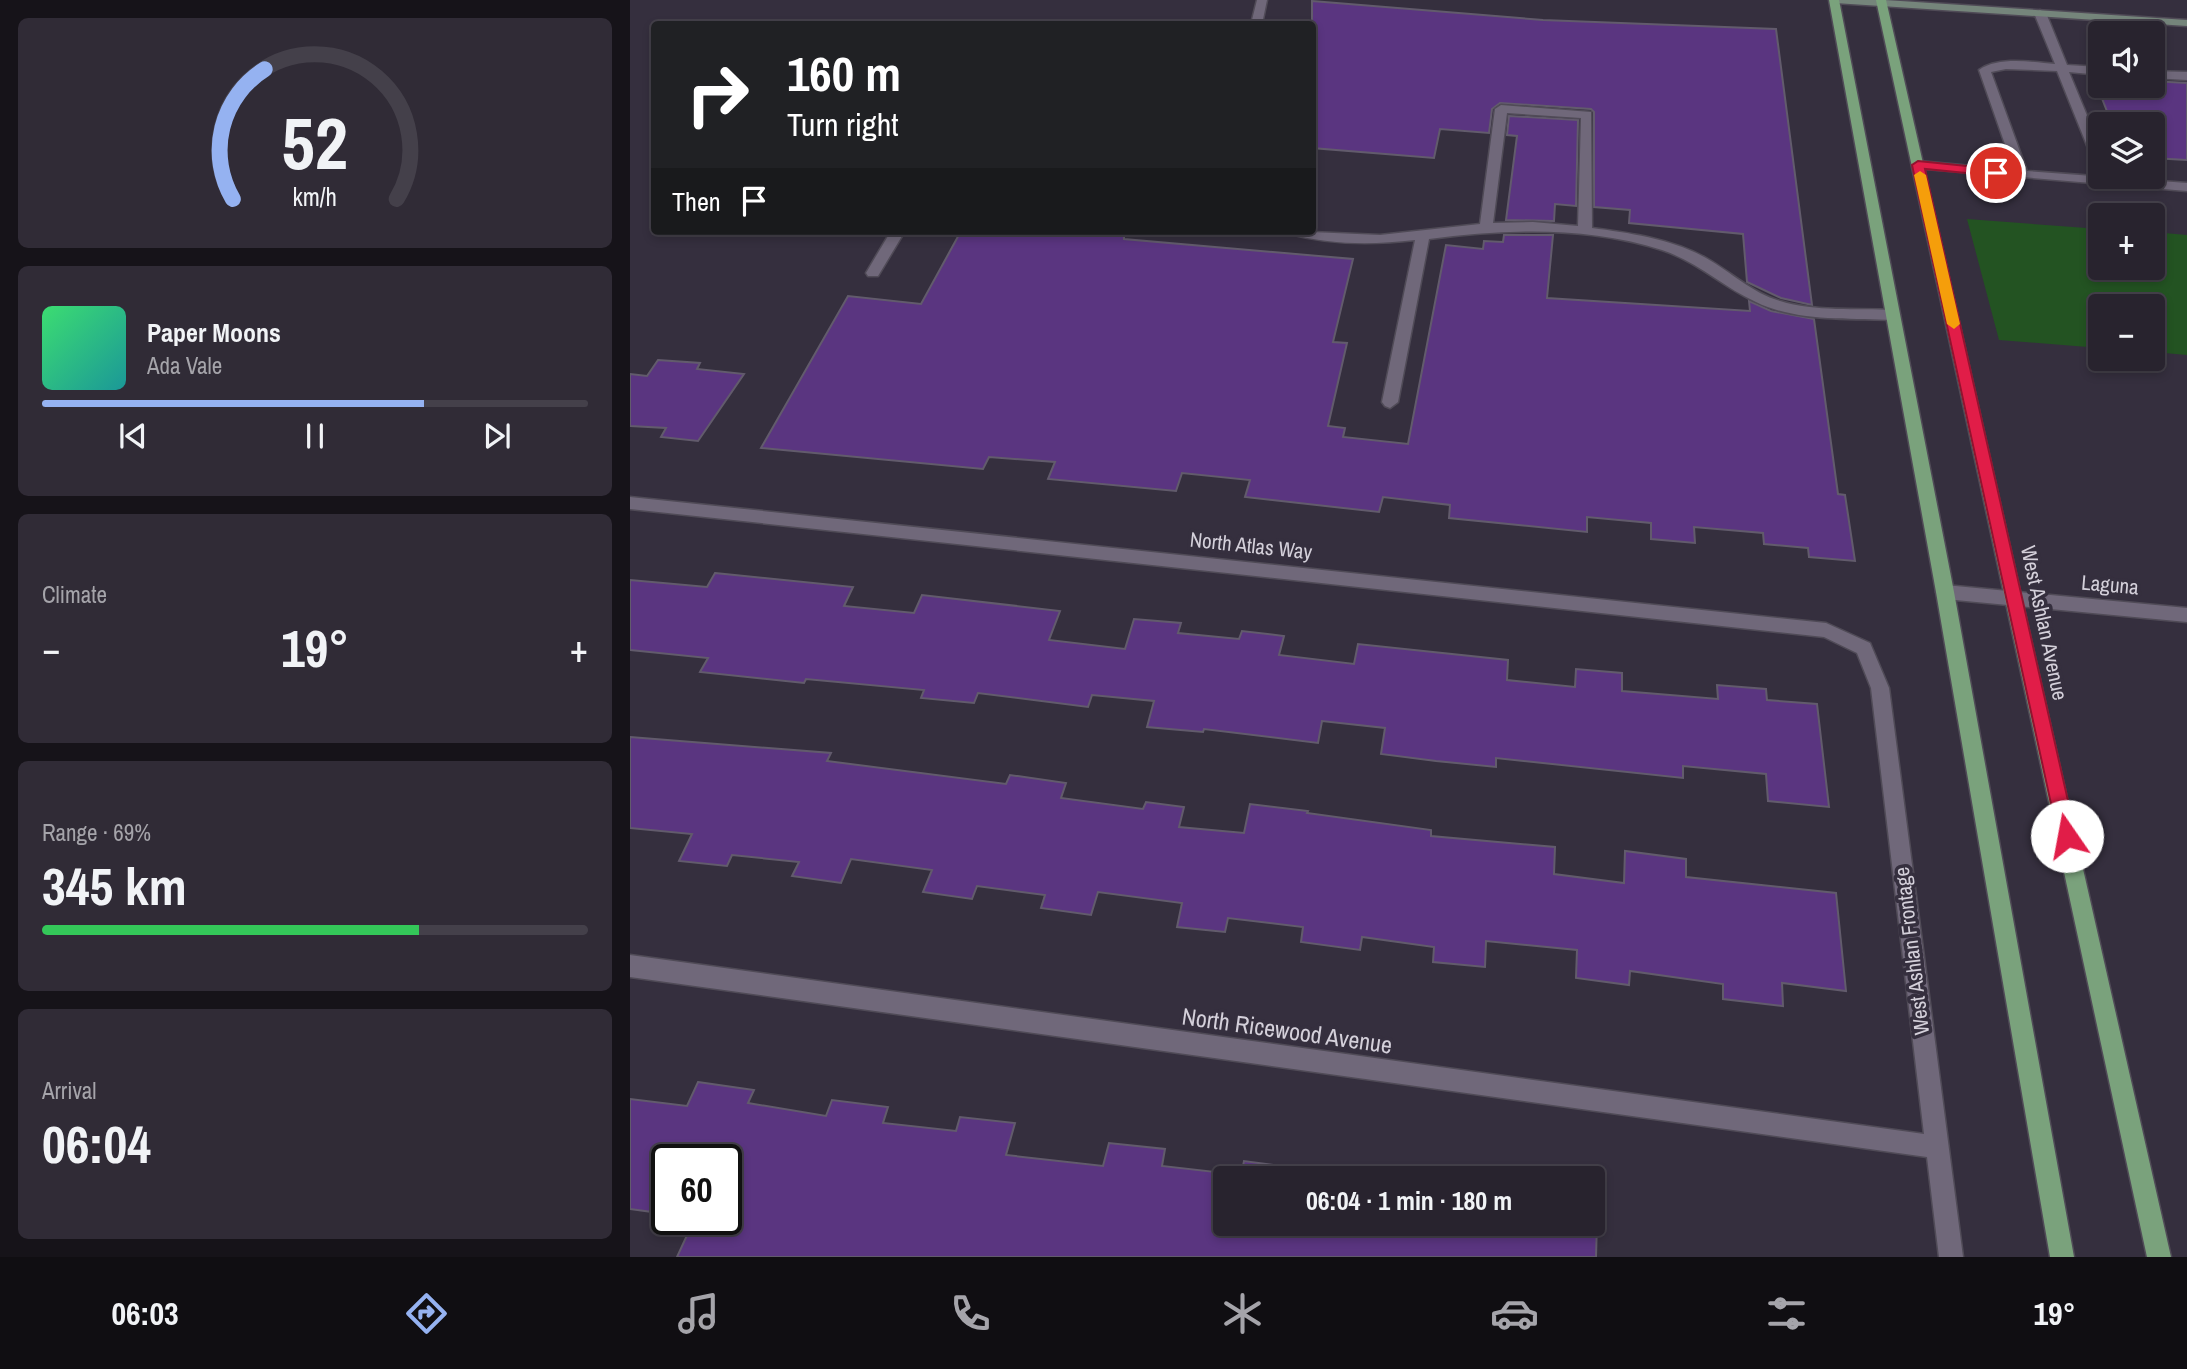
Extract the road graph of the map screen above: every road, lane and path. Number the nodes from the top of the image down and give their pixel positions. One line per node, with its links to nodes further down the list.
1 (1262, 0): 5 (street)
2 (1835, 0): 3 (main road); 23 (main road)
3 (1881, 1): 4 (main road); 12 (main road, West Ashlan Avenue)
4 (2040, 13): 6 (main road); 7 (street)
5 (1258, 21)
6 (2187, 23)
7 (2062, 69): 8 (street); 11 (street); 13 (street)
8 (2088, 70)
9 (2165, 75): 10 (street)
10 (2187, 76)
11 (2088, 133)
12 (1918, 165): 13 (street); 27 (main road, West Ashlan Avenue)
13 (2022, 175): 14 (street)
14 (2088, 178)
15 (2165, 185): 16 (street)
16 (2187, 187)
17 (1486, 228): 18 (street); 18 (street); 20 (street)
18 (1585, 232): 23 (street)
19 (1316, 234): 20 (street)
20 (1423, 234): 24 (street)
21 (896, 235): 22 (street)
22 (873, 273)
23 (1893, 315): 26 (main road)
24 (1390, 402)
25 (630, 503): 29 (street, North Atlas Way)
26 (1945, 592): 27 (street, Laguna); 33 (main road)
27 (2016, 599): 28 (street, Laguna); 34 (main road, West Ashlan Avenue)
28 (2187, 615)
29 (1864, 648): 31 (street, West Ashlan Frontage)
30 (630, 966): 31 (street, North Ricewood Avenue)
31 (1936, 1147): 32 (street, West Ashlan Frontage)
32 (1951, 1257)
33 (2062, 1257)
34 (2159, 1257)

